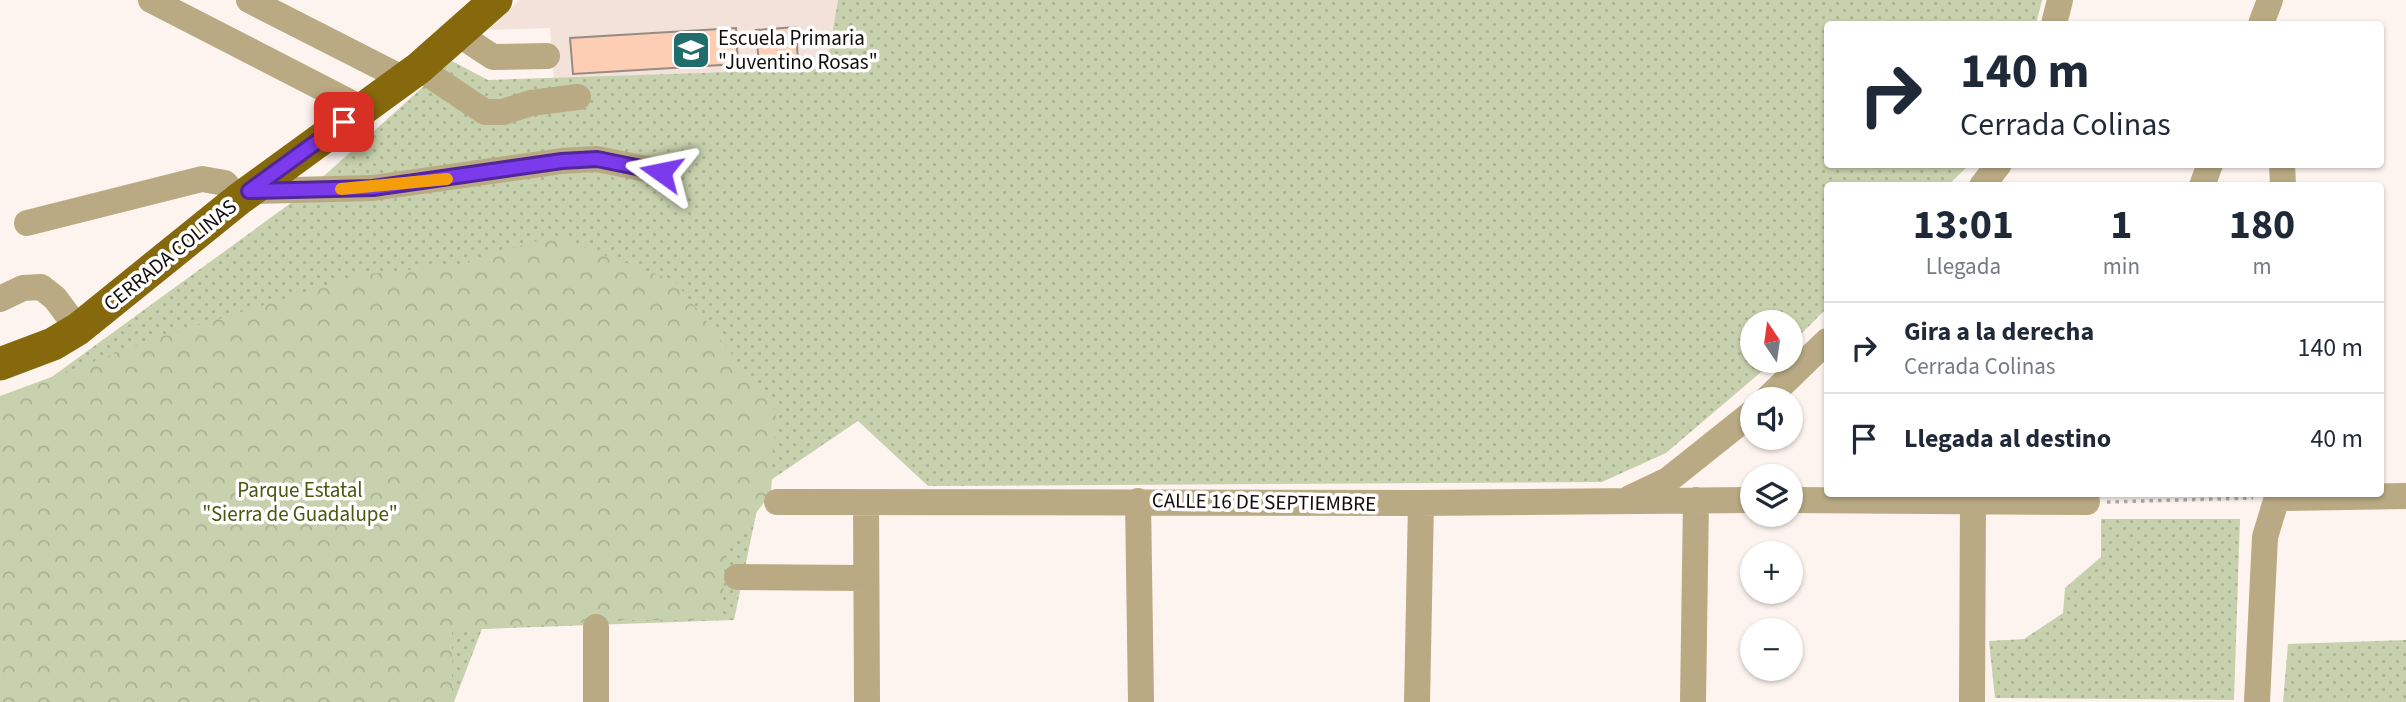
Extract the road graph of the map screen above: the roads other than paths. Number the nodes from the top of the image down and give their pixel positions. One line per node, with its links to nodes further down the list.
1 (151, 0): 14 (street)
2 (249, 0): 12 (street)
3 (496, 0): 10 (main road, CERRADA COLINAS)
4 (2060, 0): 7 (street)
5 (2270, 0): 8 (street)
6 (2280, 0): 9 (street)
7 (2055, 21)
8 (2262, 21)
9 (2280, 21)
10 (458, 34): 11 (street); 12 (main road, CERRADA COLINAS)
11 (547, 57)
12 (412, 74): 13 (street); 14 (main road, CERRADA COLINAS)
13 (578, 97)
14 (363, 109): 16 (main road, CERRADA COLINAS)
15 (661, 172): 16 (street)
16 (244, 195): 17 (street); 19 (main road, CERRADA COLINAS)
17 (27, 223)
18 (0, 299): 19 (street)
19 (78, 329): 21 (main road, CERRADA COLINAS)
20 (1824, 344): 22 (street)
21 (0, 364)
22 (1779, 387)
23 (1740, 423): 33 (street)
24 (2384, 496): 25 (street)
25 (2406, 496)
26 (2278, 497): 46 (street)
27 (1138, 500): 35 (street, CALLE 16 DE SEPTIEMBRE); 36 (street, CALLE 16 DE SEPTIEMBRE); 42 (street)
28 (1696, 500): 29 (street, CALLE 16 DE SEPTIEMBRE); 33 (street, CALLE 16 DE SEPTIEMBRE); 44 (street)
29 (1740, 500)
30 (1803, 500): 31 (street)
31 (1973, 500): 34 (street); 45 (street)
32 (777, 502): 35 (street, CALLE 16 DE SEPTIEMBRE)
33 (1623, 502): 36 (street, CALLE 16 DE SEPTIEMBRE)
34 (2088, 502)
35 (866, 503): 38 (street)
36 (1421, 503): 43 (street)
37 (737, 577): 38 (street)
38 (866, 578): 41 (street)
39 (596, 627): 40 (street)
40 (596, 702)
41 (867, 702)
42 (1141, 702)
43 (1417, 702)
44 (1693, 702)
45 (1972, 702)
46 (2257, 702)

